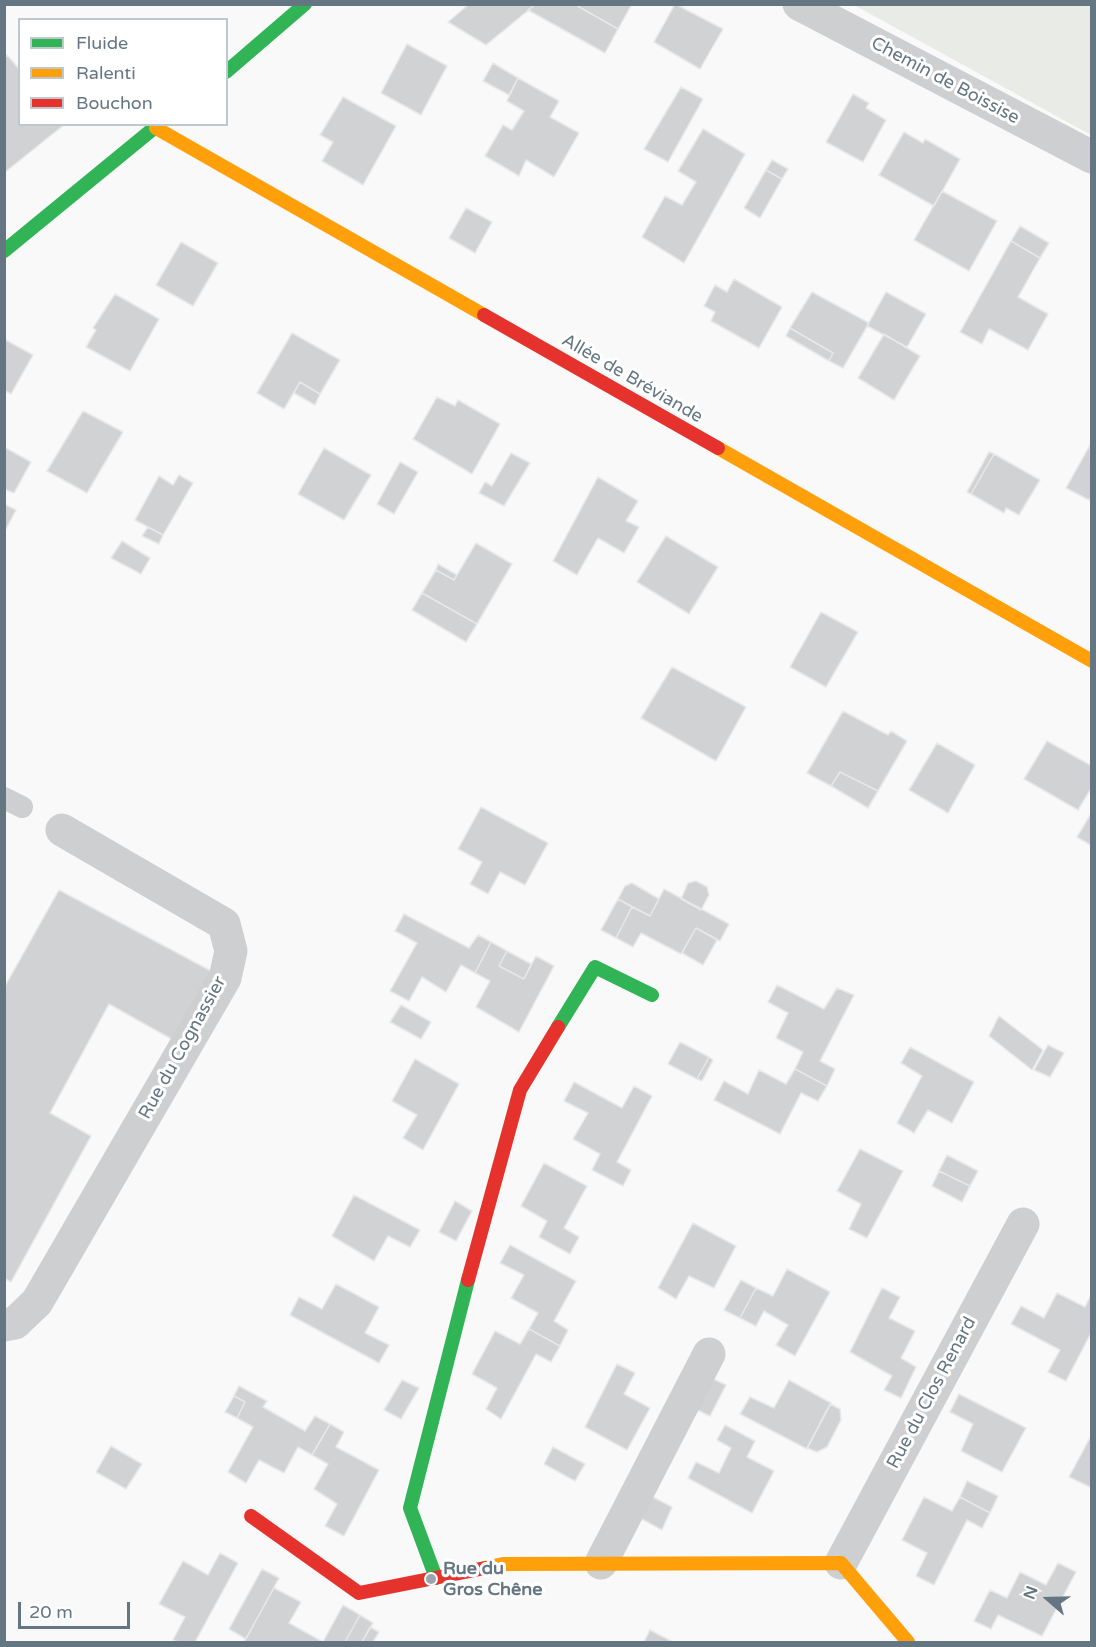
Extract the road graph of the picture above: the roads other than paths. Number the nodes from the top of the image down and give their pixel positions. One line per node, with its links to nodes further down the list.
1 (305, 4): 3 (street)
2 (799, 4): 5 (street, Chemin de Boissise)
3 (228, 70)
4 (157, 126): 6 (street); 7 (street, Allée de Bréviande)
5 (1092, 158)
6 (4, 251)
7 (1092, 661)
8 (62, 831): 11 (street, Rue du Cognassier)
9 (651, 995): 16 (street)
10 (1023, 1224): 15 (street, Rue du Clos Renard)
11 (10, 1324)
12 (709, 1354): 14 (street)
13 (251, 1516): 16 (street)
14 (601, 1563): 15 (street); 16 (street)
15 (841, 1563): 17 (street)
16 (436, 1578)
17 (908, 1642)

